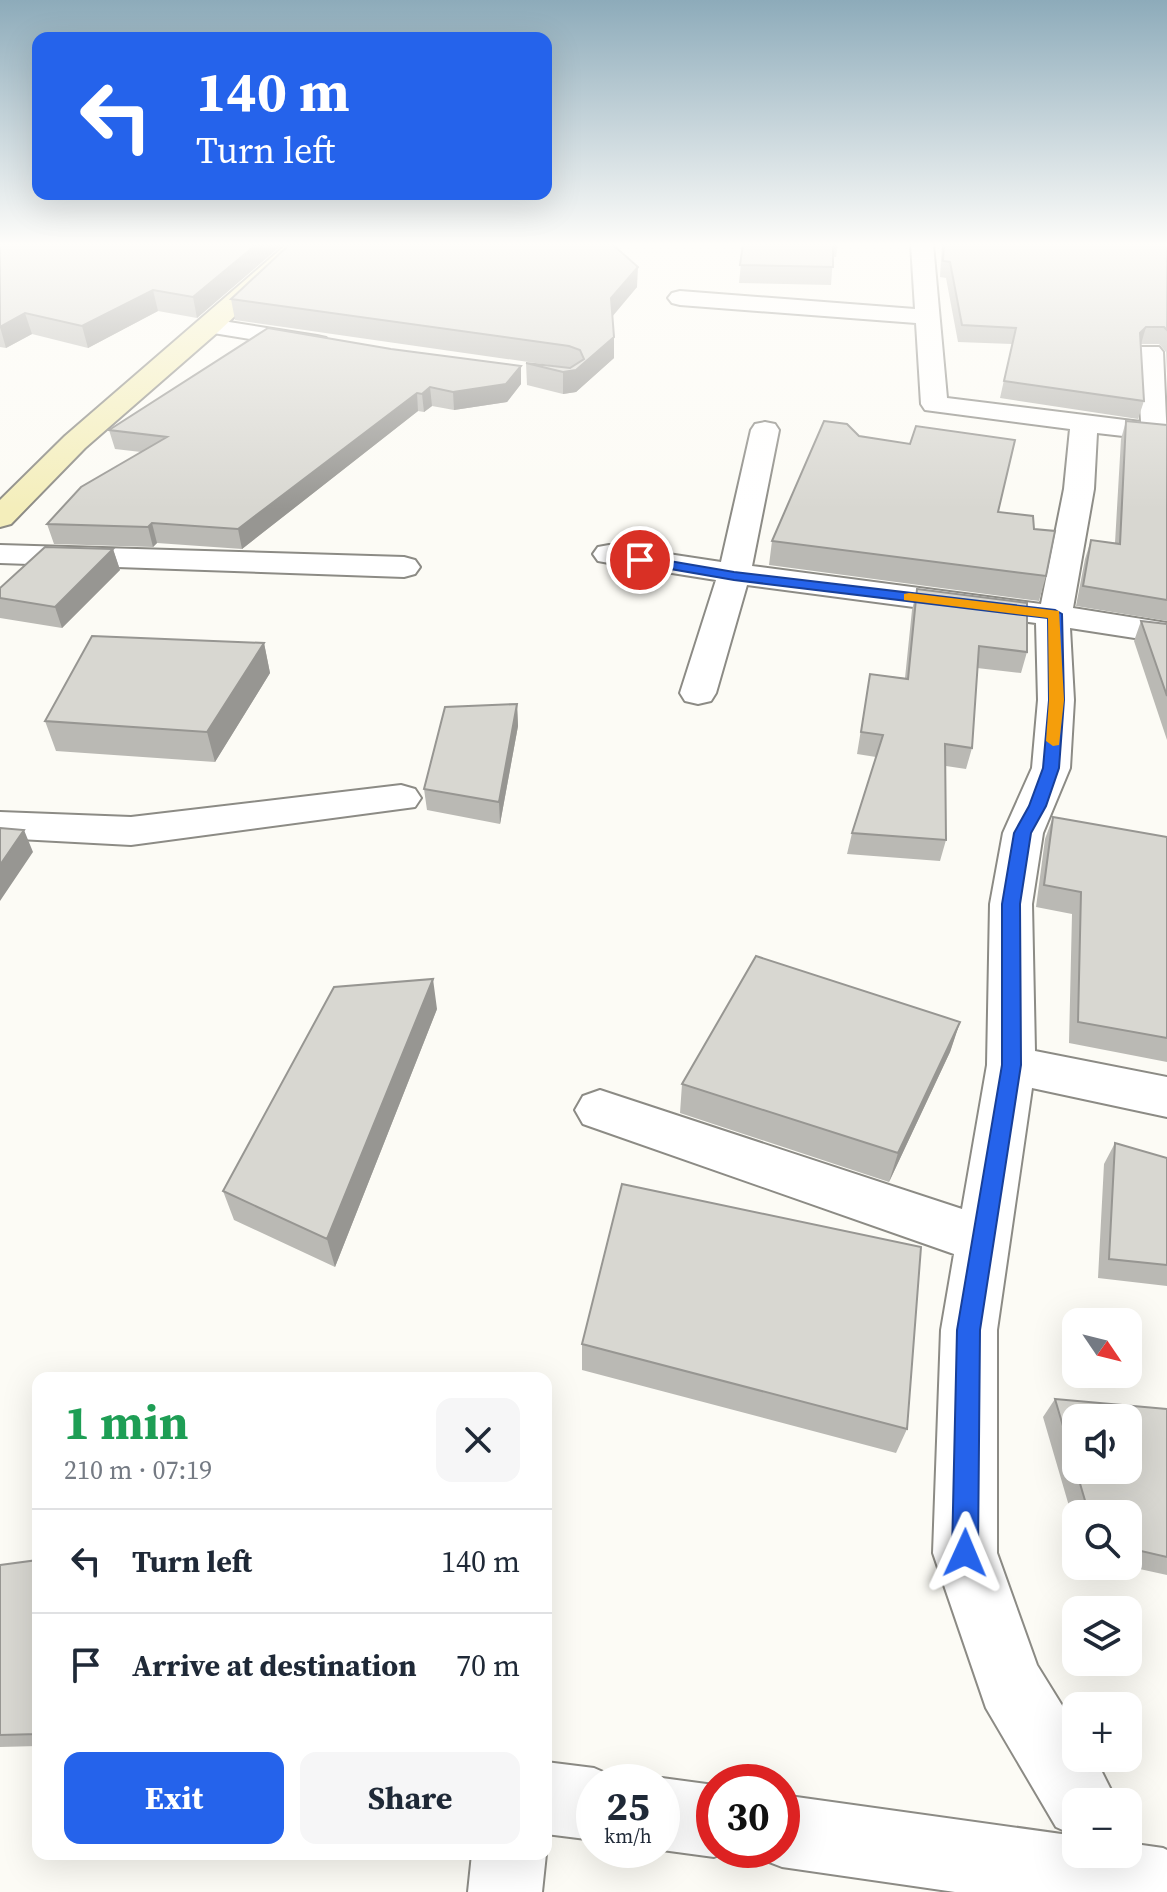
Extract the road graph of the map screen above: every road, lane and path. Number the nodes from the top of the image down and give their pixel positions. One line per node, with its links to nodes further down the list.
1 (202, 332): 9 (main road)
2 (249, 332): 4 (street)
3 (929, 332): 6 (street)
4 (347, 348)
5 (1150, 352): 8 (street)
6 (1084, 423): 8 (street); 14 (street)
7 (765, 430): 13 (street)
8 (1161, 432)
9 (0, 518)
10 (0, 554): 12 (street)
11 (609, 554): 13 (street)
12 (404, 567)
13 (734, 576): 14 (street); 16 (street)
14 (1055, 614): 15 (street); 19 (street)
15 (1167, 633)
16 (698, 693)
17 (401, 798): 18 (street)
18 (0, 825)
19 (1011, 1065): 20 (street); 22 (street)
20 (1167, 1097)
21 (600, 1110): 22 (street)
22 (983, 1240): 23 (street)
23 (1073, 1788)
24 (552, 1799): 25 (street)
25 (576, 1802)
26 (800, 1833): 28 (street)
27 (508, 1860): 29 (street)
28 (1155, 1880)
29 (505, 1892)

